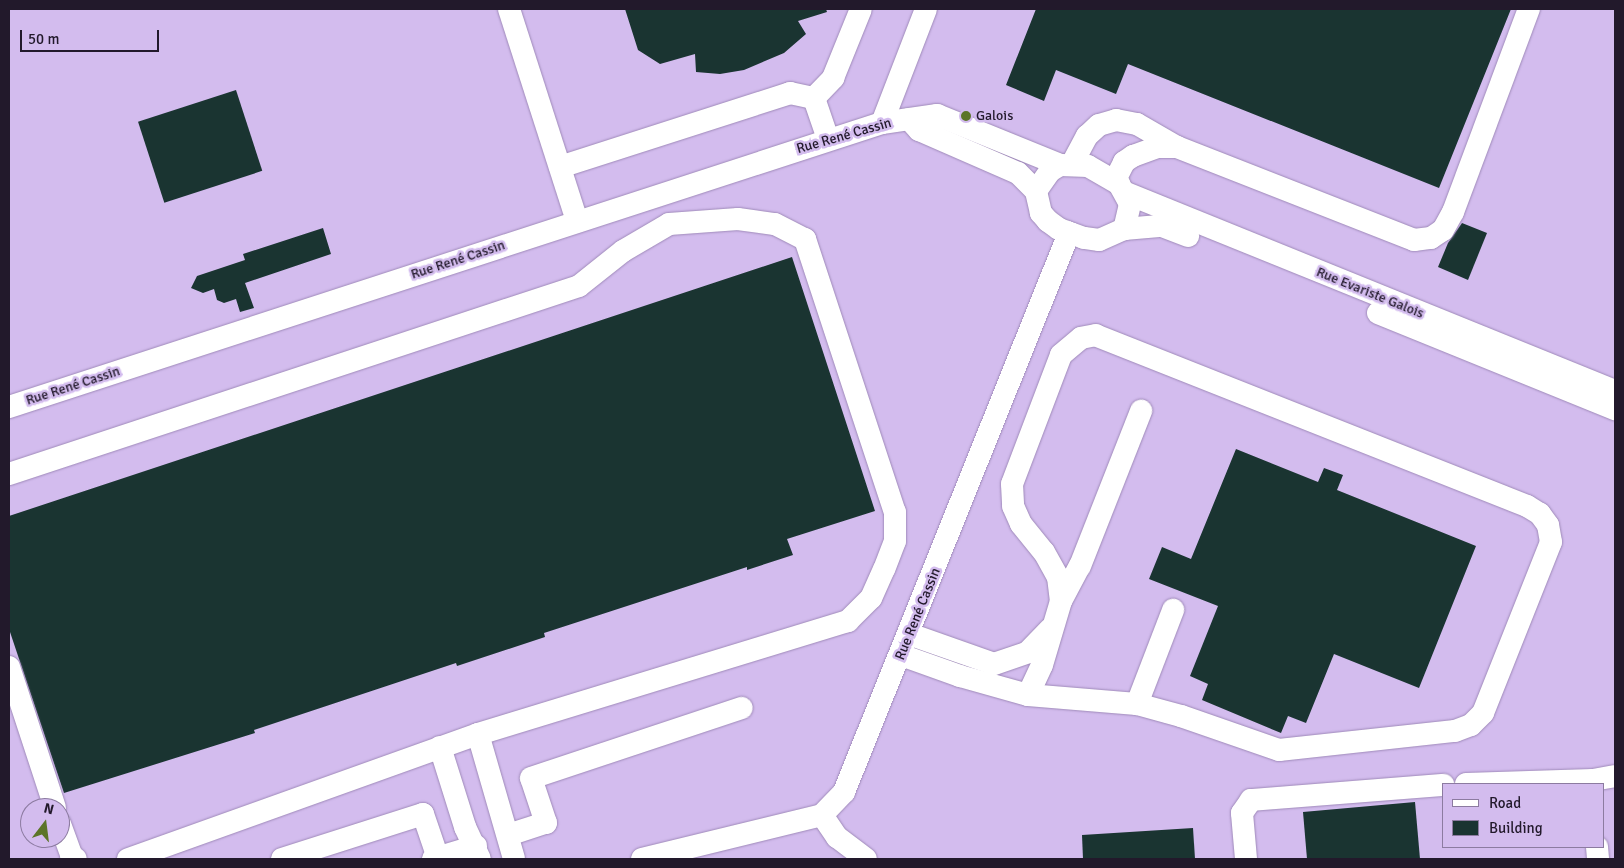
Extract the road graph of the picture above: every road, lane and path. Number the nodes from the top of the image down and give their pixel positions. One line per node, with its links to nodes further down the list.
1 (509, 9): 11 (street)
2 (861, 9): 5 (street)
3 (926, 9): 7 (street)
4 (1530, 9): 9 (street)
5 (814, 98): 8 (street); 11 (street)
6 (909, 119): 7 (street, Rue René Cassin); 10 (street, Rue Evariste Galois); 13 (street, Rue Evariste Galois)
7 (882, 123): 8 (street, Rue René Cassin)
8 (828, 139): 14 (street, Rue René Cassin)
9 (1176, 148): 10 (street); 12 (street)
10 (1066, 165): 12 (street, Rue Evariste Galois); 13 (street)
11 (560, 167): 14 (street)
12 (1120, 186): 15 (street); 17 (street, Rue Evariste Galois)
13 (1036, 191): 16 (street, Rue Evariste Galois)
14 (577, 221): 18 (street, Rue René Cassin)
15 (1124, 229): 16 (street, Rue Evariste Galois); 19 (street, Rue Evariste Galois)
16 (1069, 233): 25 (street, Rue René Cassin)
17 (1615, 391)
18 (9, 407)
19 (1615, 409)
20 (1141, 411): 22 (street)
21 (9, 474): 30 (street)
22 (1061, 601): 24 (street); 28 (street)
23 (1173, 610): 28 (street)
24 (1050, 628): 25 (street); 27 (street)
25 (905, 644): 27 (street); 37 (street, Rue René Cassin)
26 (9, 667): 36 (street)
27 (1028, 695): 28 (street)
28 (1137, 704)
29 (742, 708): 38 (street)
30 (478, 734): 31 (street); 38 (street)
31 (440, 747): 40 (street); 42 (street)
32 (1615, 776): 33 (street)
33 (1593, 782): 34 (street)
34 (1530, 783)
35 (1442, 785): 48 (street)
36 (52, 798)
37 (822, 815): 46 (street); 47 (street)
38 (508, 835): 45 (street)
39 (69, 848): 41 (street)
40 (478, 852): 44 (street)
41 (76, 859)
42 (128, 859)
43 (282, 859): 44 (street)
44 (436, 859)
45 (514, 859)
46 (642, 859)
47 (866, 859)
48 (1246, 859)

